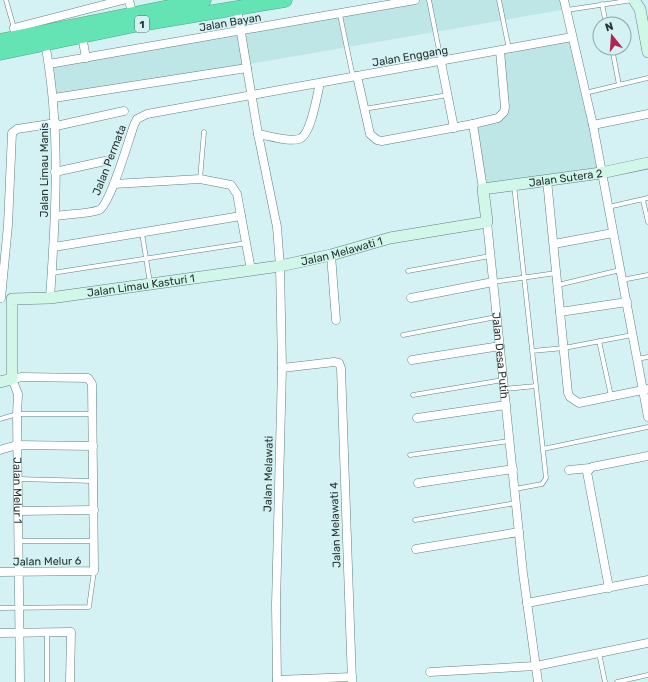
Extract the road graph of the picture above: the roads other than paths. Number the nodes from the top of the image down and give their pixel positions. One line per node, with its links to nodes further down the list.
1 (6, 0): 17 (lane)
2 (123, 0): 17 (street)
3 (204, 0): 11 (highway, 1)
4 (285, 0): 12 (highway, 1)
5 (415, 0): 14 (street, Jalan Bayan)
6 (429, 0): 28 (lane)
7 (499, 0): 22 (lane)
8 (564, 0): 13 (street)
9 (637, 2): 10 (lane); 24 (street)
10 (602, 4): 13 (lane); 15 (lane)
11 (130, 7): 17 (highway, 1)
12 (237, 9): 16 (street, Jalan Melawati); 18 (highway, 1)
13 (566, 10): 19 (street)
14 (340, 15): 16 (street, Jalan Bayan); 31 (lane)
15 (604, 16)
16 (241, 31): 27 (street, Jalan Bayan); 30 (street, Jalan Melawati)
17 (15, 32): 20 (highway, 1)
18 (82, 36): 21 (highway, 1); 27 (street)
19 (572, 37): 22 (street, Jalan Enggang); 35 (street)
20 (0, 41)
21 (45, 44): 25 (highway, 1); 29 (street, Jalan Limau Manis)
22 (509, 50): 23 (street, Jalan Enggang)
23 (500, 51): 28 (street, Jalan Enggang); 43 (street)
24 (648, 51)
25 (0, 53)
26 (614, 56): 34 (lane)
27 (86, 58): 29 (street, Jalan Bayan)
28 (441, 62): 31 (street, Jalan Enggang); 37 (street)
29 (49, 64): 38 (street, Jalan Limau Manis)
30 (247, 68): 36 (street, Jalan Melawati); 38 (street)
31 (355, 77): 33 (street, Jalan Enggang); 39 (street)
32 (648, 78): 34 (lane)
33 (320, 83): 36 (street, Jalan Enggang); 47 (street)
34 (619, 85): 35 (lane)
35 (585, 93): 44 (street)
36 (252, 95): 47 (street, Jalan Melawati); 54 (street, Jalan Permata)
37 (448, 95): 39 (lane); 45 (street)
38 (54, 98): 42 (street, Jalan Limau Manis)
39 (364, 109): 45 (street)
40 (124, 112): 42 (street)
41 (648, 114): 44 (street)
42 (56, 124): 50 (street, Jalan Limau Manis); 85 (street)
43 (473, 124): 45 (street); 56 (street, Jalan Desa Putih)
44 (593, 125): 51 (street)
45 (454, 128)
46 (204, 132): 52 (lane)
47 (258, 134): 71 (street, Jalan Melawati)
48 (105, 161): 50 (street)
49 (648, 163): 51 (street, Jalan Sutera 2)
50 (55, 172): 60 (street, Jalan Limau Manis)
51 (601, 173): 53 (street, Jalan Sutera 2); 58 (street)
52 (200, 179): 54 (street); 59 (street)
53 (548, 180): 55 (street, Jalan Sutera 2); 66 (street)
54 (114, 184): 60 (street, Jalan Permata)
55 (514, 184): 56 (street, Jalan Sutera 2); 78 (lane)
56 (483, 189): 61 (street, Jalan Desa Putih)
57 (646, 199): 58 (lane); 62 (lane)
58 (608, 207): 64 (street)
59 (240, 210): 63 (street); 65 (street)
60 (55, 222): 67 (street, Jalan Limau Manis)
61 (487, 222): 68 (street, Jalan Melawati 1); 69 (street, Jalan Desa Putih)
62 (648, 222)
63 (142, 232): 67 (street); 70 (lane)
64 (613, 233): 66 (street); 73 (street)
65 (247, 243): 70 (lane); 72 (street)
66 (554, 244): 76 (street)
67 (54, 247): 75 (street, Jalan Limau Manis)
68 (332, 255): 71 (street, Jalan Melawati 1); 89 (street)
69 (490, 256): 74 (lane); 80 (street, Jalan Desa Putih)
70 (146, 259): 75 (lane); 81 (lane)
71 (280, 266): 72 (street, Jalan Limau Kasturi 1); 99 (street, Jalan Melawati)
72 (251, 270): 81 (street, Jalan Limau Kasturi 1)
73 (620, 270): 79 (street); 82 (lane)
74 (408, 271)
75 (52, 273): 83 (street, Jalan Limau Manis)
76 (556, 273): 78 (lane); 82 (street)
77 (648, 275): 79 (lane)
78 (524, 278): 80 (lane); 95 (lane)
79 (622, 280): 86 (street)
80 (493, 282): 84 (street); 88 (street, Jalan Desa Putih)
81 (150, 283): 83 (street, Jalan Limau Kasturi 1)
82 (558, 285): 87 (street)
83 (50, 298): 85 (street, Jalan Limau Kasturi 1)
84 (411, 298)
85 (4, 299): 100 (street, Jalan Melur 1)
86 (627, 302): 87 (street); 91 (street)
87 (560, 312): 94 (street)
88 (497, 317): 90 (lane); 93 (street, Jalan Desa Putih)
89 (336, 320)
90 (404, 335)
91 (632, 335): 92 (lane); 97 (street)
92 (599, 341): 94 (lane); 107 (lane)
93 (500, 346): 98 (street); 101 (street, Jalan Desa Putih)
94 (564, 348): 95 (lane); 107 (street)
95 (532, 351): 103 (lane)
96 (648, 357): 97 (lane)
97 (637, 359): 105 (street)
98 (412, 360)
99 (282, 368): 153 (street, Jalan Melawati 4); 154 (street, Jalan Melawati)
100 (12, 379): 102 (street); 109 (street, Jalan Melur 1); 110 (street)
101 (503, 380): 104 (street, Jalan Desa Putih); 106 (lane)
102 (0, 382)
103 (536, 386): 104 (lane); 118 (lane)
104 (504, 389): 108 (street, Jalan Desa Putih)
105 (645, 390): 107 (street); 111 (street)
106 (413, 395)
107 (611, 396)
108 (506, 405): 112 (street); 115 (street, Jalan Desa Putih)
109 (17, 414): 110 (lane); 113 (lane); 116 (street, Jalan Melur 1)
110 (93, 414): 117 (street)
111 (648, 417)
112 (417, 418)
113 (0, 419)
114 (648, 427): 118 (lane)
115 (510, 441): 120 (lane); 123 (street, Jalan Desa Putih)
116 (17, 445): 117 (street); 119 (street); 125 (street, Jalan Melur 1)
117 (93, 446): 126 (street)
118 (543, 449): 128 (lane)
119 (0, 450)
120 (410, 455)
121 (648, 456): 122 (street)
122 (590, 468): 124 (street); 141 (street)
123 (513, 469): 127 (street); 128 (street, Jalan Desa Putih)
124 (569, 470)
125 (18, 479): 126 (lane); 131 (street, Jalan Melur 1)
126 (93, 481): 130 (street)
127 (418, 483)
128 (515, 489): 129 (street, Jalan Desa Putih)
129 (516, 503): 132 (lane); 133 (street, Jalan Desa Putih)
130 (94, 510): 131 (street); 135 (street)
131 (18, 511): 134 (street, Jalan Melur 1)
132 (415, 520)
133 (519, 532): 136 (street); 142 (street, Jalan Desa Putih)
134 (18, 541): 135 (lane); 139 (street, Jalan Melur 1)
135 (94, 541): 137 (street)
136 (416, 549)
137 (94, 571): 139 (street, Jalan Melur 6); 143 (lane)
138 (0, 572): 139 (street, Jalan Melur 6)
139 (19, 572): 143 (street, Jalan Melur 1)
140 (648, 580): 141 (street)
141 (609, 588): 142 (street)
142 (527, 603): 150 (street, Jalan Desa Putih)
143 (19, 607): 144 (lane); 145 (street, Jalan Melur 1)
144 (0, 608)
145 (20, 632): 146 (street); 147 (street); 155 (street, Jalan Melur 1)
146 (47, 632): 156 (lane); 157 (street)
147 (0, 633)
148 (648, 643): 149 (street)
149 (599, 653): 150 (street); 159 (lane)
150 (536, 666): 151 (street); 158 (street, Jalan Desa Putih)
151 (430, 672)
152 (648, 675): 160 (lane)
153 (352, 680): 154 (street)
154 (277, 681)
155 (20, 682)
156 (47, 682)
157 (70, 682)
158 (538, 682)
159 (605, 682)
160 (617, 682)

